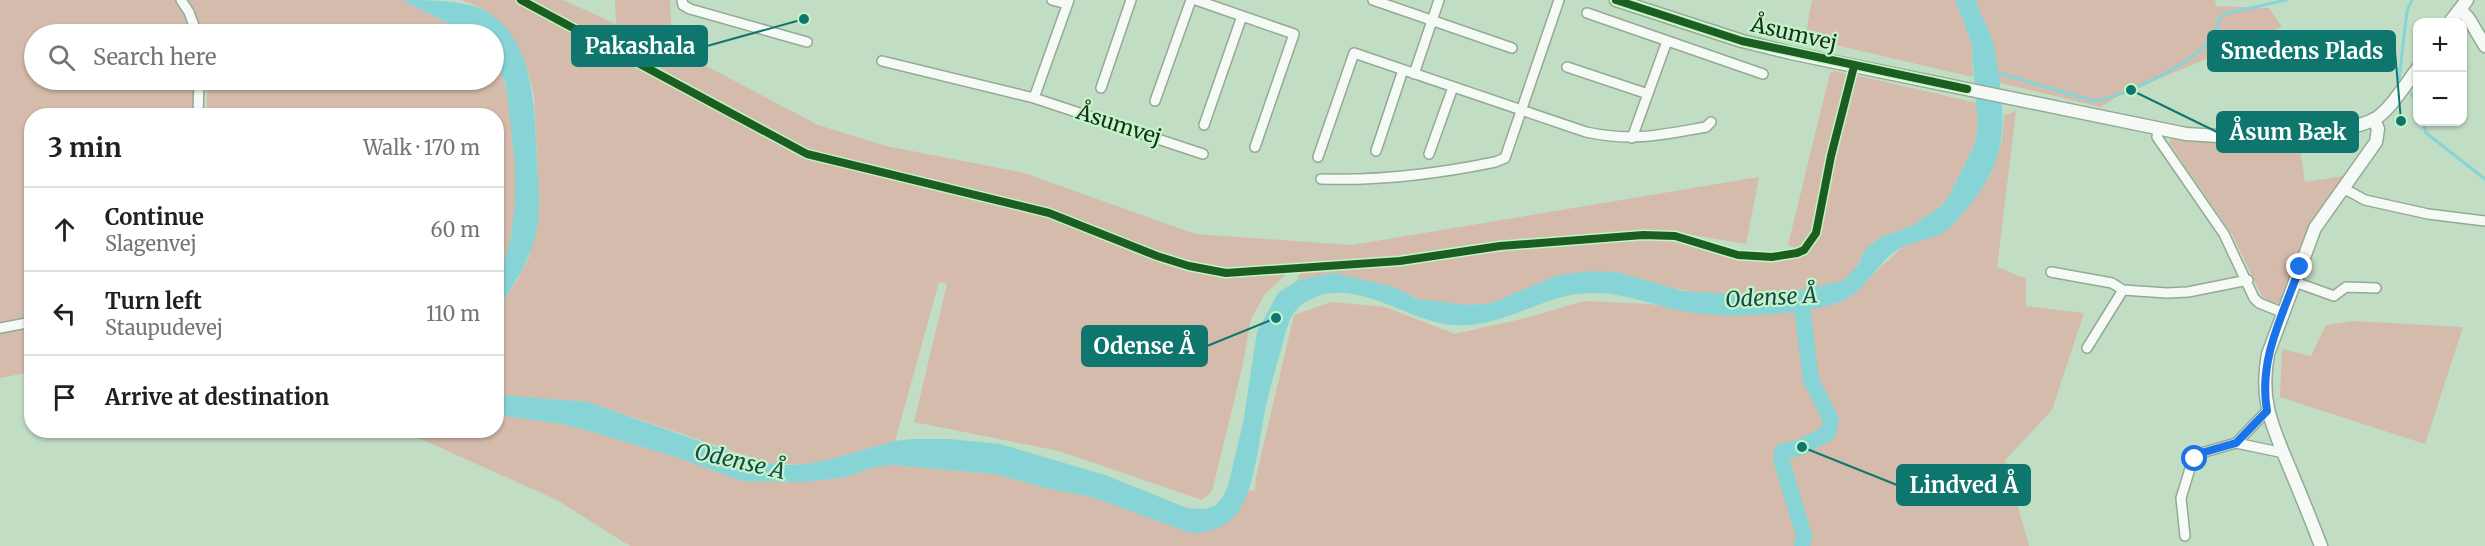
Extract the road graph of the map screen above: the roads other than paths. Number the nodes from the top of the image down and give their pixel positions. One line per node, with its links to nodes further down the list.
1 (181, 0): 17 (street)
2 (682, 0): 19 (street)
3 (1052, 0): 11 (street)
4 (1131, 0): 29 (street, Åsumvej)
5 (1191, 0): 33 (street, Åsumvej)
6 (1196, 0): 14 (street)
7 (1373, 0): 16 (street)
8 (1439, 0): 16 (street)
9 (1559, 0): 35 (street)
10 (1616, 0): 39 (street, Åsumvej)
11 (1068, 2): 32 (street)
12 (2462, 4): 15 (street); 20 (street)
13 (1587, 13): 18 (street, Åsumvej)
14 (1242, 16): 38 (street); 41 (street)
15 (2453, 18)
16 (1432, 20): 21 (street); 26 (street)
17 (193, 24)
18 (1667, 40): 27 (street, Åsumvej); 31 (street)
19 (807, 42)
20 (2485, 46)
21 (1512, 48)
22 (882, 61): 32 (street, Åsumvej)
23 (1567, 67): 31 (street)
24 (1403, 70): 26 (street); 42 (street); 45 (street)
25 (2415, 72): 36 (street)
26 (1414, 74): 28 (street)
27 (1763, 74)
28 (1453, 87): 35 (street); 44 (street)
29 (1101, 88)
30 (199, 90): 34 (street)
31 (1648, 94): 40 (street)
32 (1035, 98): 43 (street, Åsumvej)
33 (1155, 101)
34 (198, 108)
35 (1522, 110): 40 (street); 46 (street)
36 (2374, 119): 39 (street, Åsumvej); 47 (street)
37 (1711, 122): 40 (street)
38 (1204, 125)
39 (2158, 129): 50 (street)
40 (1632, 138)
41 (1255, 147)
42 (1376, 151)
43 (1203, 154)
44 (1429, 154)
45 (1318, 158)
46 (1321, 179)
47 (2343, 188): 48 (street); 51 (street)
48 (2485, 221)
49 (2051, 272): 53 (street)
50 (2248, 280): 53 (street); 54 (street)
51 (2295, 282): 52 (street); 54 (street)
52 (2376, 288)
53 (2123, 290): 57 (street)
54 (2284, 313): 58 (street)
55 (24, 324): 56 (street)
56 (0, 328)
57 (2087, 348)
58 (2267, 411): 59 (street); 60 (street)
59 (2236, 443): 60 (street); 61 (street)
60 (2284, 453): 62 (street)
61 (2185, 537)
62 (2321, 546)

